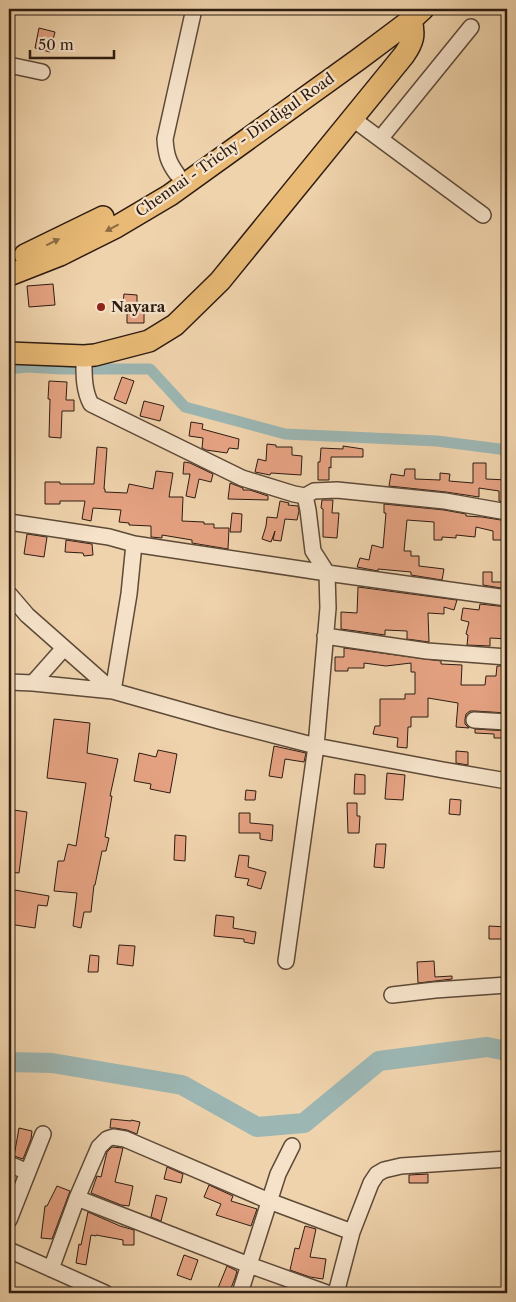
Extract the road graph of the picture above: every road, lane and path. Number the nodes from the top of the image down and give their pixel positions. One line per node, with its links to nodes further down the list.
1 (194, 9): 8 (street)
2 (412, 12): 6 (highway); 8 (highway, Chennai - Trichy - Dindigul Road); 11 (highway, Chennai - Trichy - Dindigul Road, one-way to 11)
3 (471, 27): 7 (street)
4 (9, 65): 5 (street)
5 (42, 72)
6 (354, 119): 7 (street); 13 (highway)
7 (380, 139): 9 (street)
8 (177, 174): 10 (highway, Chennai - Trichy - Dindigul Road, one-way to 8)
9 (483, 215)
10 (9, 262)
11 (9, 276)
12 (9, 353): 13 (highway)
13 (84, 365): 14 (street)
14 (305, 496): 15 (street); 18 (street)
15 (507, 512)
16 (9, 522): 17 (street)
17 (134, 544): 18 (street); 26 (street)
18 (327, 573): 20 (street); 21 (street)
19 (9, 594): 22 (street)
20 (507, 598)
21 (325, 636): 23 (street); 29 (street)
22 (64, 648): 25 (street); 26 (street)
23 (507, 657)
24 (9, 682): 25 (street)
25 (34, 683): 26 (street)
26 (113, 690): 29 (street)
27 (474, 720): 28 (street)
28 (507, 722)
29 (316, 746): 30 (street); 31 (street)
30 (507, 781)
31 (286, 962)
32 (507, 986): 33 (street)
33 (392, 995)
34 (43, 1134): 38 (street)
35 (292, 1146): 40 (street)
36 (507, 1159): 42 (street)
37 (9, 1164): 38 (street)
38 (28, 1172): 41 (street)
39 (77, 1198): 40 (street); 44 (street); 45 (street)
40 (269, 1201): 42 (street); 44 (street)
41 (9, 1220)
42 (352, 1232): 49 (street)
43 (9, 1250): 45 (street)
44 (248, 1265): 47 (street); 48 (street)
45 (51, 1269): 46 (street)
46 (105, 1293)
47 (240, 1293)
48 (327, 1293)
49 (336, 1293)

